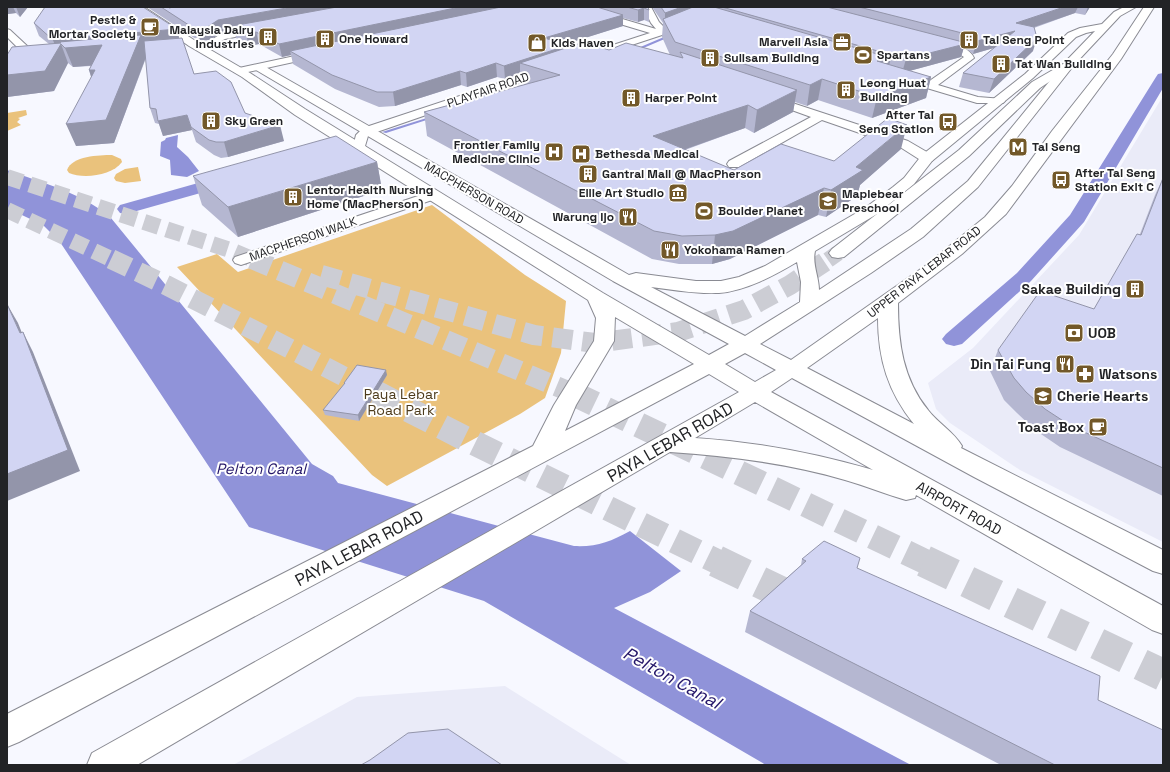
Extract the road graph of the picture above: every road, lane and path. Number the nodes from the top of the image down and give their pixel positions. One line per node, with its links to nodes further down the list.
1 (138, 7): 16 (main road, MACPHERSON ROAD)
2 (573, 7): 11 (street)
3 (647, 7): 8 (street)
4 (721, 7): 12 (street)
5 (1131, 7): 7 (main road)
6 (1149, 7): 43 (main road, UPPER PAYA LEBAR ROAD)
7 (1117, 10): 9 (main road)
8 (655, 23): 11 (street); 12 (street)
9 (1104, 27): 24 (main road); 31 (main road)
10 (269, 28): 14 (street)
11 (646, 29): 12 (street)
12 (659, 33): 23 (street)
13 (8, 34): 21 (street)
14 (212, 39): 18 (main road)
15 (928, 41): 29 (street)
16 (194, 45): 17 (street); 25 (main road, MACPHERSON ROAD)
17 (179, 46)
18 (227, 48)
19 (328, 52): 26 (street)
20 (48, 58): 21 (street)
21 (35, 60): 22 (street)
22 (22, 61)
23 (571, 62)
24 (1070, 63): 39 (main road); 44 (main road)
25 (242, 65): 26 (main road, MACPHERSON ROAD); 34 (main road, MACPHERSON ROAD)
26 (258, 67): 33 (main road, MACPHERSON ROAD)
27 (556, 67): 33 (street, PLAYFAIR ROAD)
28 (894, 75): 29 (street)
29 (930, 85): 31 (street)
30 (759, 95): 32 (street)
31 (998, 101): 35 (main road)
32 (820, 116): 35 (street); 36 (street)
33 (367, 131): 34 (street); 41 (main road, MACPHERSON ROAD)
34 (363, 151): 37 (main road, MACPHERSON ROAD)
35 (928, 158): 38 (main road)
36 (734, 164)
37 (433, 195): 40 (street, MACPHERSON WALK); 42 (main road, MACPHERSON ROAD)
38 (807, 250): 41 (main road); 44 (main road)
39 (838, 254)
40 (240, 260)
41 (619, 277): 45 (main road, MACPHERSON ROAD)
42 (596, 297): 46 (main road, MACPHERSON ROAD); 50 (main road)
43 (888, 302): 47 (main road, UPPER PAYA LEBAR ROAD); 51 (main road)
44 (809, 304): 45 (main road)
45 (745, 344): 46 (main road); 47 (main road, MACPHERSON ROAD)
46 (710, 364): 48 (main road, MACPHERSON ROAD); 50 (main road, PAYA LEBAR ROAD)
47 (793, 370): 48 (main road, UPPER PAYA LEBAR ROAD); 51 (main road)
48 (756, 392): 49 (main road, PAYA LEBAR ROAD); 52 (main road, AIRPORT ROAD)
49 (667, 444): 52 (main road); 56 (main road, PAYA LEBAR ROAD)
50 (543, 451): 55 (main road, PAYA LEBAR ROAD)
51 (983, 471): 53 (main road)
52 (980, 520): 54 (main road, AIRPORT ROAD)
53 (1163, 563)
54 (1163, 621)
55 (7, 731)
56 (104, 765)

